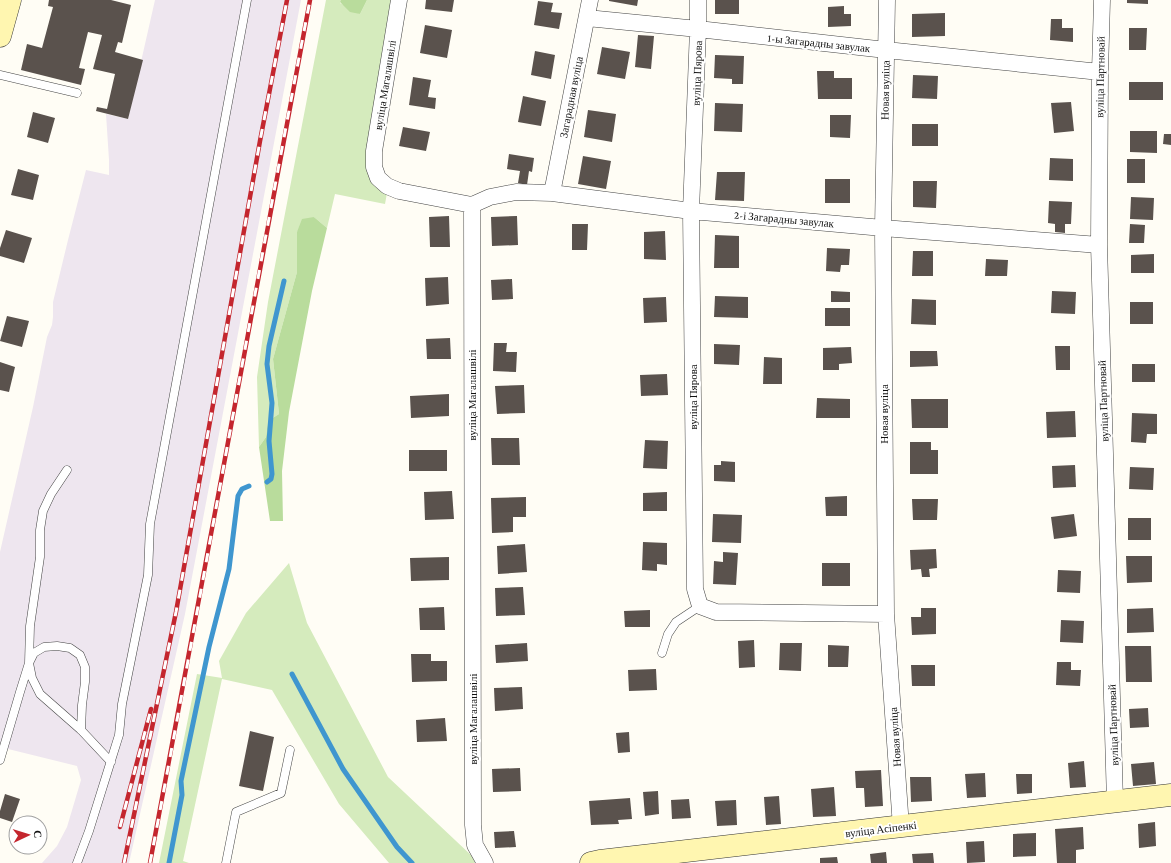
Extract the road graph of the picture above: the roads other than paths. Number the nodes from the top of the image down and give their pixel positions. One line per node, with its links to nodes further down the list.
1 (10, 0): 10 (street)
2 (247, 0): 28 (lane)
3 (398, 0): 16 (street, вуліца Магалашвілі)
4 (590, 0): 8 (street, Загарадная вуліца)
5 (698, 0): 9 (street, вуліца Пярова)
6 (887, 0): 11 (street, Новая вуліца)
7 (1102, 0): 12 (street, вуліца Партновай)
8 (587, 18): 9 (street, 1-ы Загарадны завулак); 15 (street, Загарадная вуліца)
9 (698, 29): 11 (street, 1-ы Загарадны завулак); 17 (street, вуліца Пярова)
10 (0, 36)
11 (886, 50): 12 (street, 1-ы Загарадны завулак); 18 (street, Новая вуліца)
12 (1100, 72): 19 (street, вуліца Партновай)
13 (0, 75): 14 (lane)
14 (77, 93)
15 (552, 193): 16 (street, 2-і Загарадны завулак); 17 (street, 2-і Загарадны завулак)
16 (472, 205): 34 (street, вуліца Магалашвілі)
17 (691, 211): 18 (street, 2-і Загарадны завулак); 21 (street, вуліца Пярова)
18 (882, 228): 19 (street, 2-і Загарадны завулак); 22 (street, Новая вуліца)
19 (1099, 245): 30 (street, вуліца Партновай)
20 (67, 470): 24 (lane)
21 (700, 606): 22 (street); 23 (lane)
22 (886, 614): 31 (street, Новая вуліца)
23 (662, 654)
24 (30, 663): 25 (lane); 25 (lane); 27 (lane)
25 (81, 730): 28 (lane)
26 (290, 750): 33 (lane)
27 (0, 760)
28 (111, 762): 32 (lane)
29 (1171, 795): 30 (street, вуліца Асіпенкі)
30 (1115, 802): 31 (street, вуліца Асіпенкі)
31 (901, 827): 35 (street, вуліца Асіпенкі)
32 (77, 863)
33 (226, 863)
34 (485, 863)
35 (591, 863)

